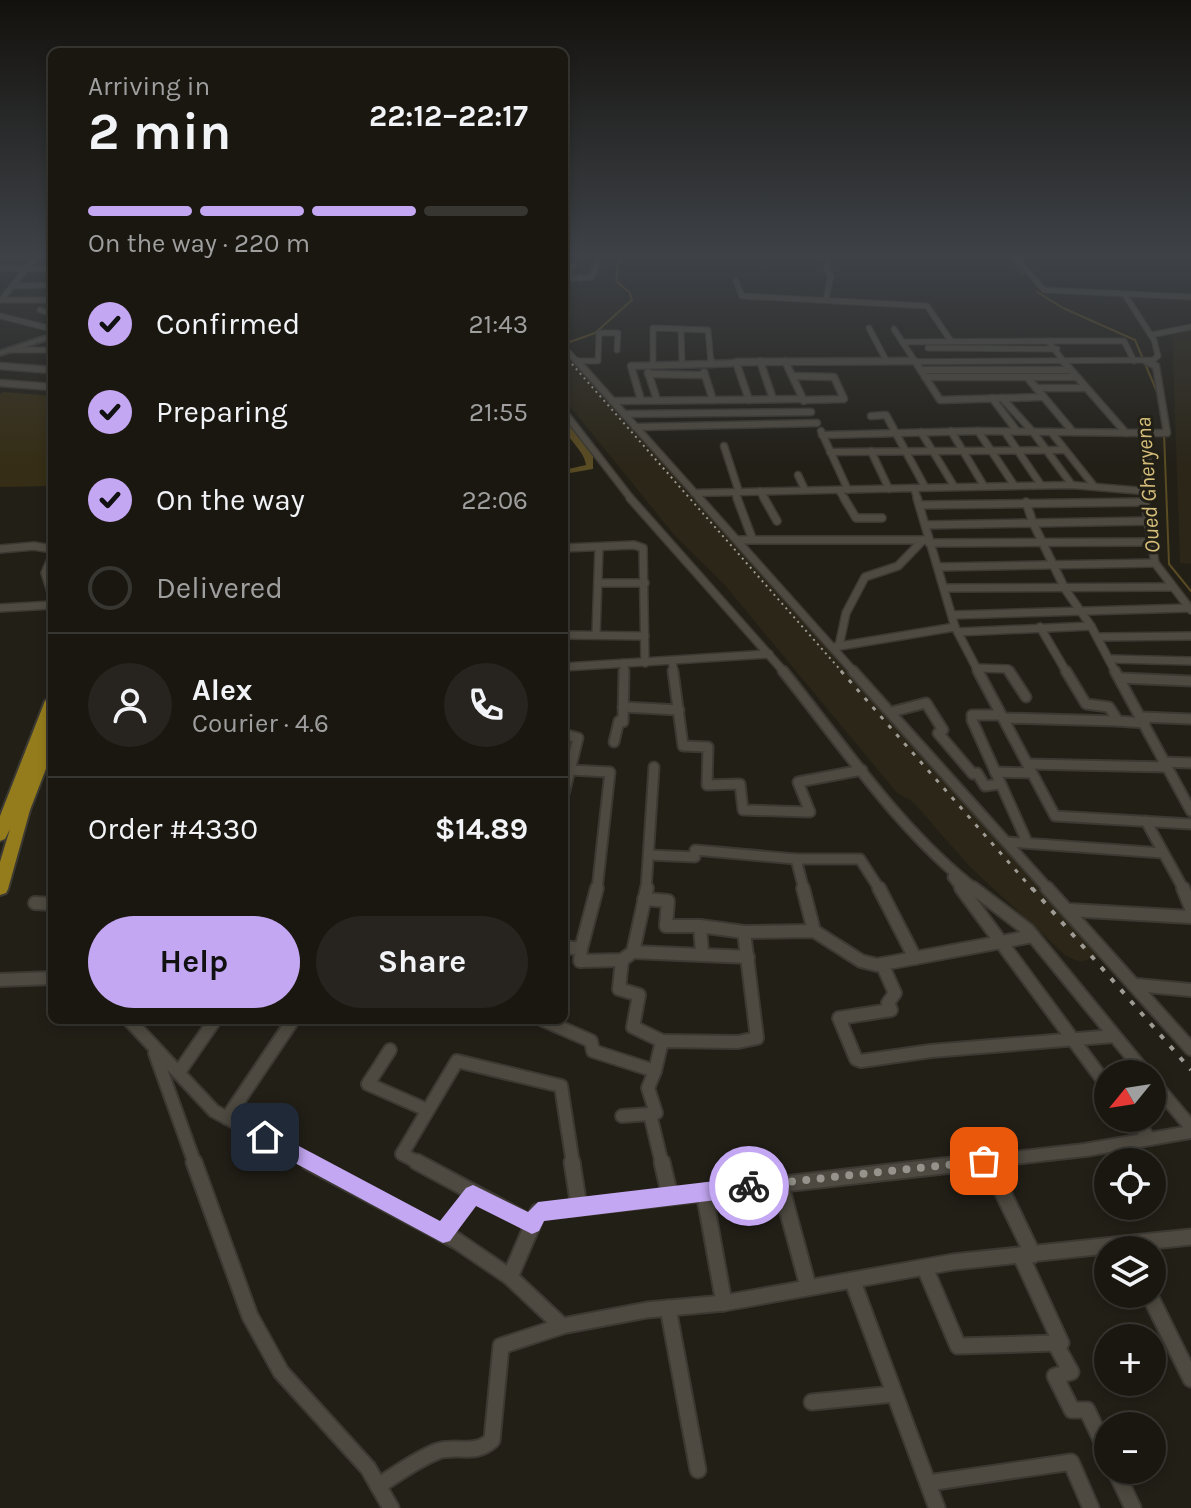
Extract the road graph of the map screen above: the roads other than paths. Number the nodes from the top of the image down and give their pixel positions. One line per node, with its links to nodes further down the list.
1 (28, 323): 5 (street)
2 (940, 323): 11 (street)
3 (1143, 323): 9 (street)
4 (1191, 327): 9 (street)
5 (48, 328)
6 (869, 328): 20 (street)
7 (681, 329): 28 (street); 29 (street); 30 (street)
8 (894, 329): 13 (street)
9 (1151, 335): 26 (street)
10 (48, 337): 15 (street)
11 (951, 341): 12 (street); 13 (street)
12 (1044, 341): 14 (street); 26 (street)
13 (903, 345): 14 (street); 21 (street)
14 (1057, 349): 25 (street)
15 (9, 350): 16 (street); 19 (street)
16 (48, 350)
17 (617, 350): 22 (street)
18 (568, 351): 22 (street)
19 (0, 353)
20 (886, 360): 21 (street); 24 (street)
21 (914, 360): 25 (street); 34 (street)
22 (577, 361): 59 (street)
23 (760, 361): 24 (street); 27 (street); 52 (street)
24 (785, 361): 40 (street)
25 (1063, 361): 26 (street); 35 (street)
26 (1140, 361): 79 (street)
27 (735, 363): 30 (street); 57 (street)
28 (653, 364): 29 (street); 31 (street)
29 (682, 364): 32 (street)
30 (711, 364): 32 (street)
31 (645, 365): 37 (street); 53 (street)
32 (702, 365): 38 (street)
33 (0, 366): 36 (street)
34 (921, 370): 35 (street); 41 (street)
35 (1069, 370): 43 (street)
36 (48, 372)
37 (648, 374): 38 (street); 54 (street)
38 (705, 375): 56 (street)
39 (48, 376): 45 (street)
40 (793, 376): 58 (street); 58 (street)
41 (925, 377): 42 (street); 50 (street)
42 (1027, 377): 43 (street); 47 (street)
43 (1075, 377): 48 (street)
44 (0, 383): 45 (street)
45 (38, 385): 46 (street)
46 (48, 386)
47 (1036, 388): 48 (street); 49 (street)
48 (1084, 388): 78 (street)
49 (1043, 397): 51 (street); 76 (street)
50 (992, 398): 51 (street); 71 (street)
51 (1002, 398): 74 (street)
52 (773, 399): 57 (street); 58 (street)
53 (641, 400): 54 (street); 59 (street)
54 (657, 400): 55 (street)
55 (695, 400): 56 (street); 61 (street)
56 (713, 400): 57 (street)
57 (749, 400)
58 (803, 400): 60 (street)
59 (612, 401): 63 (street)
60 (811, 412): 62 (street); 66 (street)
61 (700, 413): 62 (street); 63 (street)
62 (726, 413): 67 (street)
63 (624, 414): 68 (street)
64 (871, 416): 77 (street)
65 (568, 417): 147 (street)
66 (817, 423): 67 (street); 81 (street)
67 (730, 425): 68 (street)
68 (635, 427): 107 (street)
69 (951, 431): 70 (street); 72 (street); 89 (street)
70 (978, 431): 73 (street); 90 (street)
71 (1017, 431): 73 (street); 74 (street)
72 (921, 432): 77 (street); 88 (street)
73 (1005, 432): 83 (street)
74 (1033, 432): 75 (street); 84 (street)
75 (1051, 432): 76 (street); 85 (street)
76 (1073, 432): 78 (street)
77 (897, 433): 80 (street); 87 (street)
78 (1126, 433): 79 (street)
79 (1150, 433): 105 (street)
80 (864, 434): 81 (street); 86 (street)
81 (822, 435): 91 (street)
82 (724, 446): 106 (street)
83 (1016, 450): 84 (street); 90 (street); 94 (street)
84 (1047, 450): 85 (street); 95 (street)
85 (1065, 450): 98 (street)
86 (872, 451): 87 (street); 91 (street); 101 (street)
87 (908, 451): 88 (street); 99 (street)
88 (933, 451): 89 (street); 96 (street)
89 (962, 451): 90 (street); 97 (street)
90 (993, 451): 93 (street)
91 (830, 452): 103 (street)
92 (798, 475): 102 (street)
93 (1014, 485): 94 (street); 97 (street)
94 (1041, 485): 95 (street)
95 (1072, 485): 98 (street)
96 (954, 486): 97 (street); 99 (street)
97 (984, 486)
98 (1094, 486): 105 (street)
99 (925, 487): 100 (street)
100 (914, 488): 101 (street); 110 (street)
101 (889, 489): 103 (street)
102 (805, 490): 103 (street); 104 (street)
103 (844, 490): 111 (street)
104 (760, 491): 106 (street); 112 (street)
105 (1143, 491): 109 (street)
106 (737, 492): 107 (street); 116 (street)
107 (694, 493): 117 (street)
108 (1026, 502): 109 (street); 110 (street); 114 (street)
109 (1146, 502): 113 (street)
110 (921, 505): 115 (street)
111 (882, 518)
112 (777, 521)
113 (1151, 521): 114 (street); 119 (street)
114 (1033, 523): 115 (street); 120 (street)
115 (926, 525): 118 (street)
116 (752, 538): 117 (street); 118 (street)
117 (738, 540): 146 (street)
118 (927, 541): 120 (street); 127 (street); 146 (street)
119 (1151, 542): 120 (street); 125 (street)
120 (1042, 543): 126 (street)
121 (599, 547): 123 (street); 128 (street); 129 (street)
122 (48, 548): 124 (street)
123 (568, 548)
124 (0, 549)
125 (1155, 563): 126 (street); 130 (street)
126 (1053, 564): 127 (street); 132 (street)
127 (938, 567): 131 (street)
128 (598, 583): 129 (street); 142 (street)
129 (645, 583): 143 (street)
130 (1171, 587): 132 (street); 135 (street)
131 (946, 588): 132 (street); 137 (street)
132 (1065, 589): 136 (street)
133 (48, 605): 134 (street)
134 (0, 608)
135 (1190, 609): 136 (street)
136 (1080, 612): 137 (street); 138 (street)
137 (952, 615): 140 (street)
138 (1091, 626): 139 (street); 145 (street)
139 (1040, 627): 140 (street); 165 (street)
140 (957, 629): 146 (street); 154 (street)
141 (568, 635): 142 (street)
142 (596, 635): 143 (street)
143 (645, 636): 152 (street)
144 (1191, 636): 145 (street)
145 (1100, 637): 148 (street)
146 (837, 646): 161 (street)
147 (769, 654): 149 (street); 174 (street)
148 (1111, 659): 150 (street); 155 (street)
149 (672, 661): 152 (street); 159 (street)
150 (1191, 661)
151 (624, 663): 152 (street); 153 (street); 158 (street)
152 (645, 663)
153 (568, 667)
154 (976, 668): 157 (street); 162 (street)
155 (1121, 678): 156 (street); 164 (street)
156 (1191, 681)
157 (1026, 697)
158 (623, 707): 159 (street); 167 (street)
159 (679, 710): 174 (street)
160 (48, 711): 181 (main road)
161 (891, 712): 176 (street); 182 (street)
162 (1002, 717): 165 (street); 173 (street); 175 (street)
163 (1191, 719): 164 (street)
164 (1143, 720): 165 (street); 171 (street)
165 (1118, 721)
166 (568, 735): 169 (street)
167 (614, 742)
168 (48, 745): 188 (main road)
169 (568, 763): 201 (street)
170 (1191, 763): 171 (street)
171 (1165, 764): 173 (street); 177 (street)
172 (654, 767): 185 (street)
173 (1029, 768): 175 (street); 179 (street)
174 (862, 770): 187 (street)
175 (995, 772): 176 (street)
176 (1000, 784): 183 (street)
177 (1188, 801): 178 (street)
178 (1191, 811)
179 (1146, 821): 180 (street); 184 (street)
180 (1191, 824)
181 (0, 835)
182 (1008, 842): 183 (street); 193 (street)
183 (1027, 842): 184 (street)
184 (1163, 853): 192 (street)
185 (650, 855): 186 (street); 189 (street)
186 (796, 859): 196 (street); 205 (street)
187 (948, 869): 198 (street); 199 (street)
188 (0, 889)
189 (644, 899): 195 (street); 202 (street)
190 (35, 903): 191 (street)
191 (48, 904)
192 (1191, 908)
193 (1069, 910): 194 (street); 210 (street)
194 (1191, 917)
195 (700, 926): 197 (street); 203 (street)
196 (814, 931): 197 (street); 207 (street)
197 (744, 932): 204 (street)
198 (1033, 936): 199 (street); 216 (street)
199 (1001, 942): 205 (street); 217 (street)
200 (568, 947): 201 (street)
201 (581, 949): 206 (street)
202 (633, 952): 203 (street); 206 (street)
203 (702, 953): 204 (street)
204 (748, 957): 218 (street)
205 (915, 958): 207 (street)
206 (622, 960): 218 (street)
207 (882, 964): 217 (street)
208 (48, 978): 209 (street)
209 (0, 980)
210 (1136, 985): 211 (street); 219 (street)
211 (1191, 990)
212 (132, 1024): 220 (street)
213 (212, 1024): 225 (street)
214 (290, 1024): 230 (street)
215 (552, 1024): 224 (street)
216 (1114, 1036): 217 (street); 222 (street)
217 (1071, 1040): 223 (street)
218 (662, 1041): 224 (street)
219 (1189, 1045)
220 (154, 1050): 225 (street); 262 (street)
221 (390, 1050): 227 (street)
222 (1134, 1060)
223 (1094, 1069)
224 (655, 1071): 228 (street)
225 (179, 1072): 230 (street)
226 (1166, 1099): 231 (street)
227 (427, 1110): 237 (street); 239 (street)
228 (650, 1114): 229 (street); 238 (street)
229 (622, 1116)
230 (227, 1118): 241 (street)
231 (1191, 1130): 233 (street)
232 (1144, 1132): 233 (street)
233 (1150, 1139): 234 (street)
234 (987, 1161): 235 (street); 245 (street)
235 (780, 1183): 236 (street); 249 (street)
236 (704, 1192): 238 (street); 250 (street)
237 (473, 1195): 240 (street); 241 (street)
238 (670, 1196): 239 (street)
239 (579, 1207): 240 (street)
240 (532, 1224): 247 (street)
241 (443, 1234): 247 (street)
242 (1191, 1237): 243 (street)
243 (1166, 1241)
244 (1094, 1250): 245 (street)
245 (1027, 1255): 246 (street); 254 (street)
246 (925, 1268): 248 (street); 254 (street)
247 (510, 1277): 253 (street)
248 (853, 1282): 249 (street); 256 (street)
249 (808, 1286): 250 (street)
250 (724, 1303): 251 (street)
251 (668, 1308): 253 (street); 259 (street)
252 (1156, 1308): 255 (street)
253 (562, 1326): 262 (street)
254 (1055, 1343): 258 (street)
255 (1191, 1379)
256 (894, 1394): 257 (street); 260 (street)
257 (812, 1402)
258 (1094, 1425)
259 (698, 1470)
260 (928, 1483): 264 (street); 265 (street)
261 (1122, 1484): 266 (street)
262 (378, 1486): 263 (street)
263 (391, 1508)
264 (937, 1508)
265 (1091, 1508)
266 (1133, 1508)

